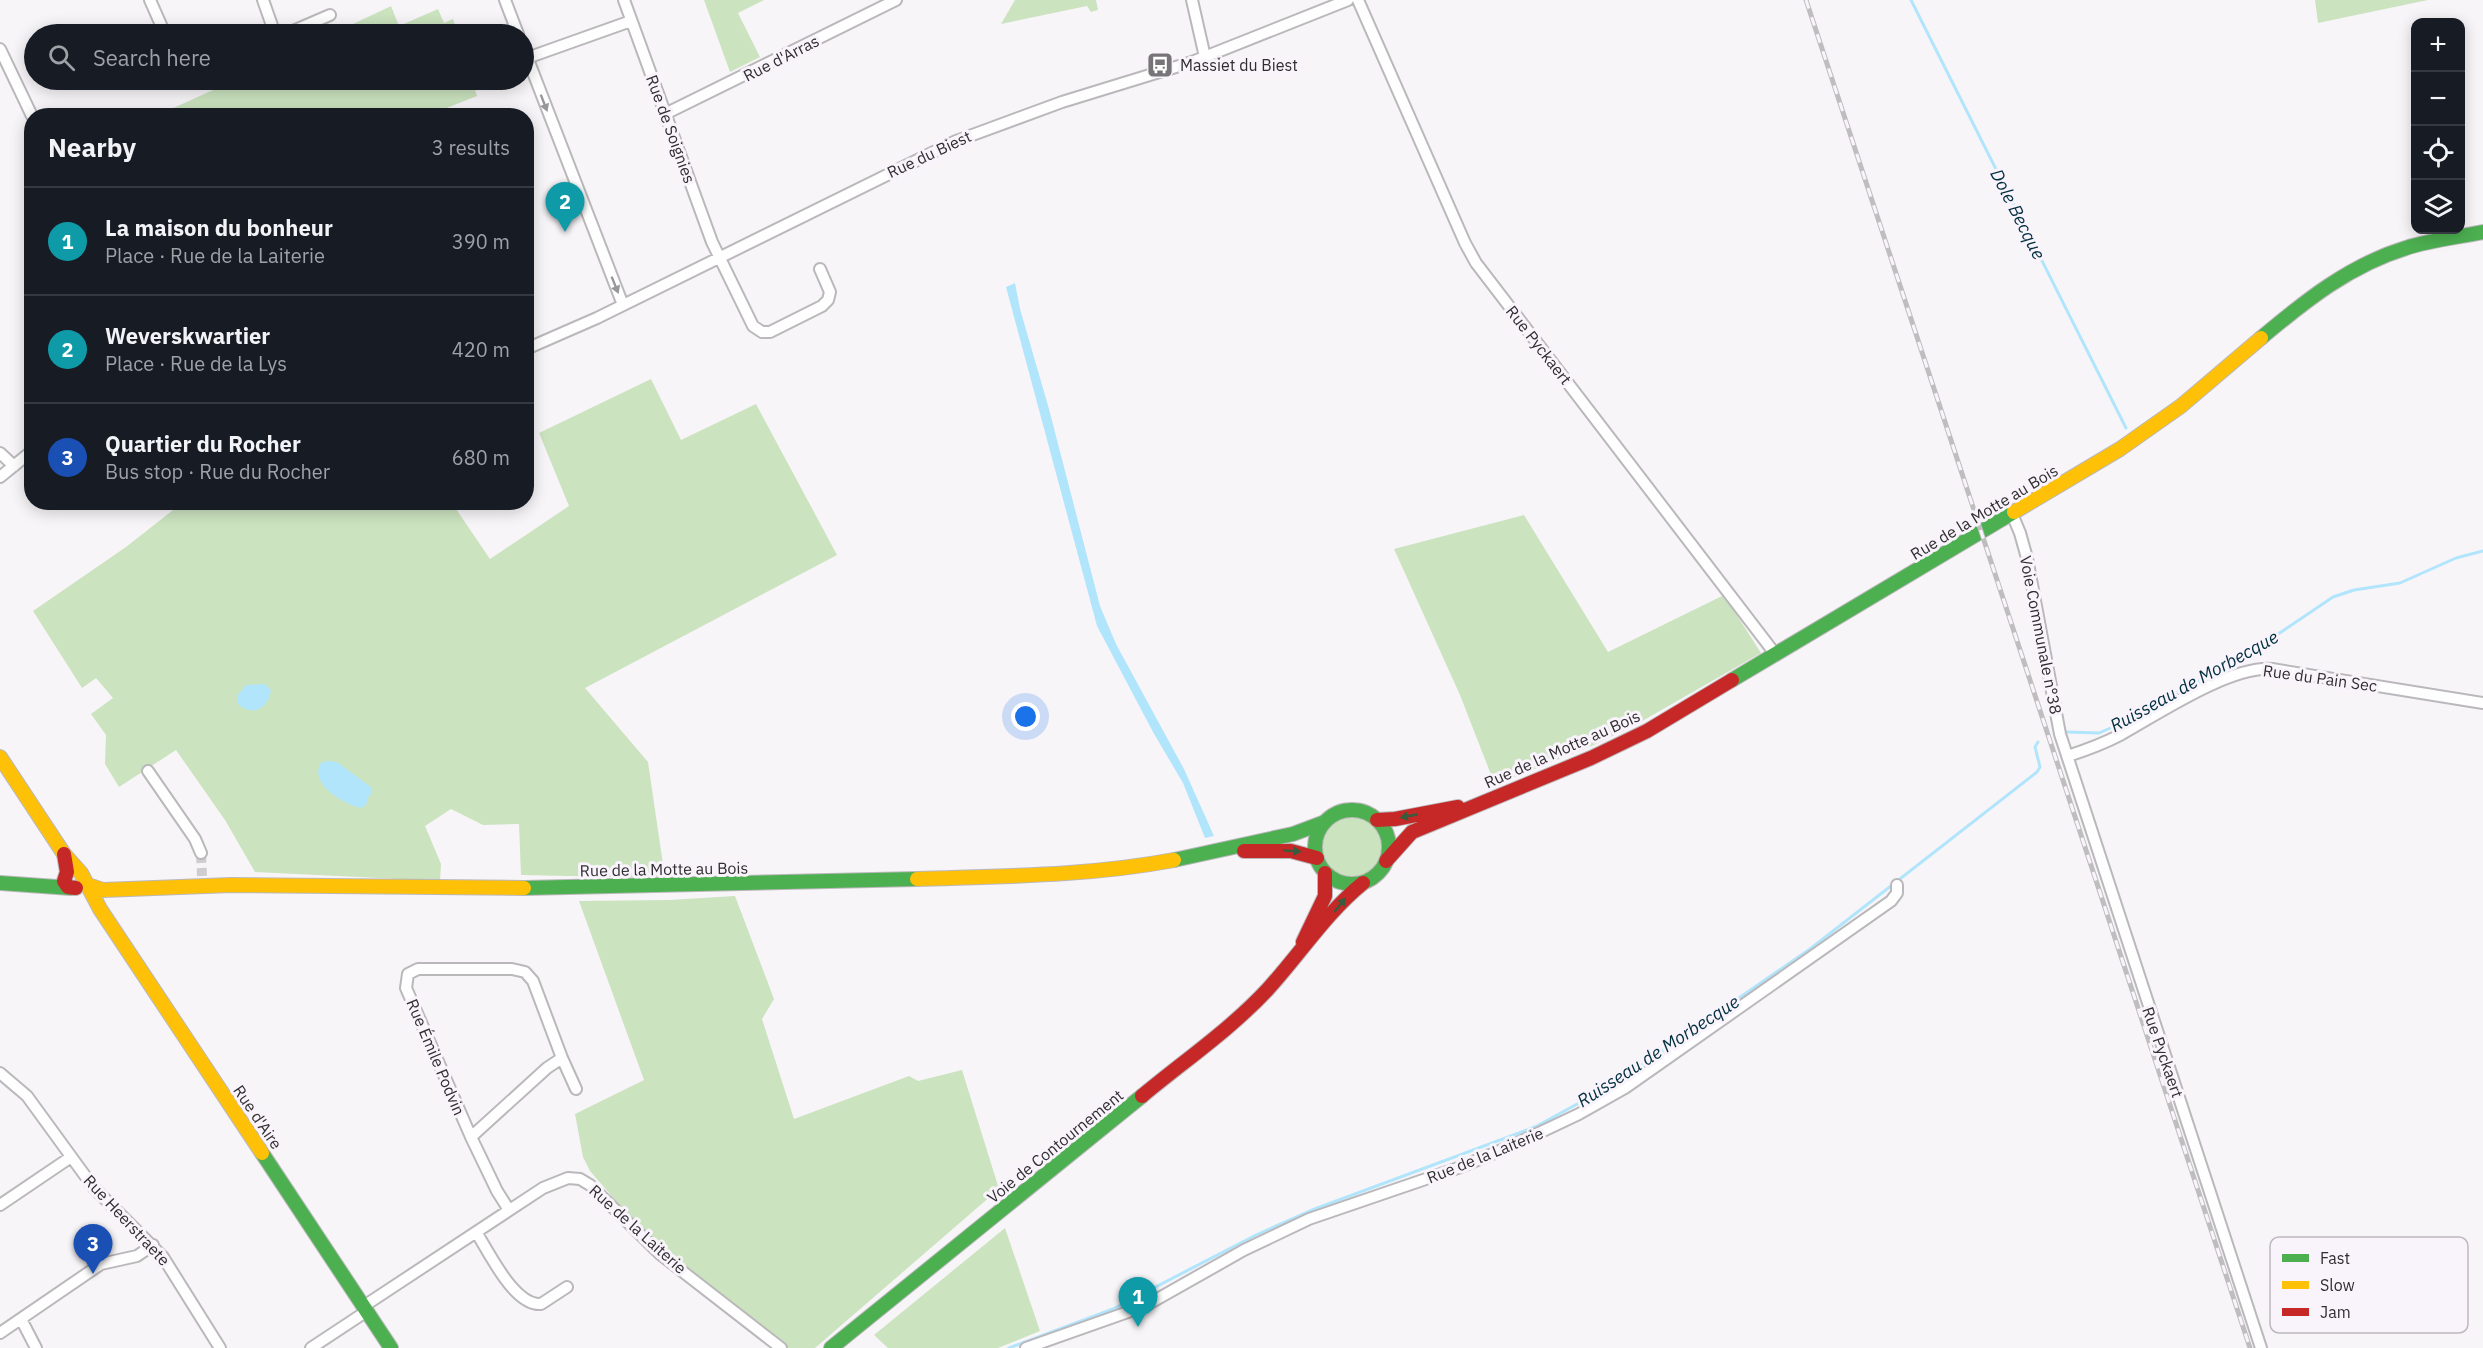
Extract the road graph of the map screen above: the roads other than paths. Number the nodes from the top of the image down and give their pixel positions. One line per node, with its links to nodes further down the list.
1 (150, 0): 11 (street)
2 (263, 0): 12 (street)
3 (505, 0): 14 (street)
4 (624, 0): 10 (street, Rue de Soignies)
5 (896, 0): 20 (street, Rue d'Arras)
6 (1192, 0): 17 (street)
7 (1348, 0): 17 (street, Rue du Biest)
8 (1358, 0): 31 (street, Rue Pyckaert)
9 (330, 15): 13 (street)
10 (631, 21): 15 (street); 20 (street, Rue de Soignies)
11 (161, 24)
12 (271, 24)
13 (309, 24)
14 (514, 24)
15 (534, 50)
16 (2, 57): 19 (street)
17 (1205, 57): 22 (street, Rue du Biest)
18 (534, 76): 24 (street, one-way to 24)
19 (28, 108)
20 (666, 114): 22 (street, Rue de Soignies)
21 (2483, 232): 30 (main road, Rue de la Motte au Bois)
22 (718, 257): 23 (street, Rue de Soignies); 24 (street, Rue du Biest)
23 (819, 269)
24 (622, 305): 25 (street, Rue du Biest)
25 (534, 345)
26 (0, 453): 28 (street)
27 (24, 457): 28 (street)
28 (14, 465): 29 (street)
29 (0, 477)
30 (2012, 514): 31 (main road, Rue de la Motte au Bois); 33 (street, Voie Communale n°38)
31 (1776, 655): 36 (main road, Rue de la Motte au Bois)
32 (2483, 703): 33 (street, Rue du Pain Sec)
33 (2068, 756): 69 (street, Rue Pyckaert)
34 (0, 757): 47 (main road, Rue d'Aire)
35 (148, 771): 40 (street)
36 (1483, 801): 37 (main road, Rue de la Motte au Bois, one-way to 37); 42 (main road, Rue de la Motte au Bois)
37 (1377, 820): 38 (main road); 42 (main road)
38 (1325, 822): 39 (main road, Rue de la Motte au Bois); 41 (main road)
39 (1224, 851): 41 (main road, Rue de la Motte au Bois, one-way to 41); 47 (main road, Rue de la Motte au Bois)
40 (201, 853)
41 (1317, 858): 43 (main road)
42 (1386, 861): 45 (main road)
43 (1325, 873): 45 (main road); 48 (main road)
44 (0, 883): 47 (main road, Rue de la Motte au Bois)
45 (1363, 883): 48 (main road, one-way to 45)
46 (1897, 885): 68 (street, Rue de la Laiterie)
47 (83, 886): 59 (main road, Rue d'Aire)
48 (1292, 962): 67 (main road, Voie de Contournement)
49 (562, 1058): 51 (street, Rue Émile Podvin); 52 (street, Rue Émile Podvin); 52 (street, Rue Émile Podvin)
50 (0, 1073): 53 (street, Rue Heerstraete)
51 (576, 1089)
52 (471, 1137): 55 (street, Rue Émile Podvin)
53 (71, 1157): 54 (street); 57 (street, Rue Heerstraete)
54 (0, 1204)
55 (509, 1210): 56 (street, Rue de la Laiterie); 66 (street, Rue de la Laiterie)
56 (476, 1232): 58 (street); 59 (street, Rue de la Laiterie)
57 (153, 1245): 60 (street); 63 (street, Rue Heerstraete)
58 (567, 1287)
59 (366, 1309): 64 (street, Rue de la Laiterie); 65 (main road, Rue d'Aire)
60 (21, 1319): 61 (street); 62 (street)
61 (0, 1333)
62 (36, 1348)
63 (220, 1348)
64 (311, 1348)
65 (391, 1348)
66 (781, 1348)
67 (831, 1348)
68 (1026, 1348)
69 (2261, 1348)

